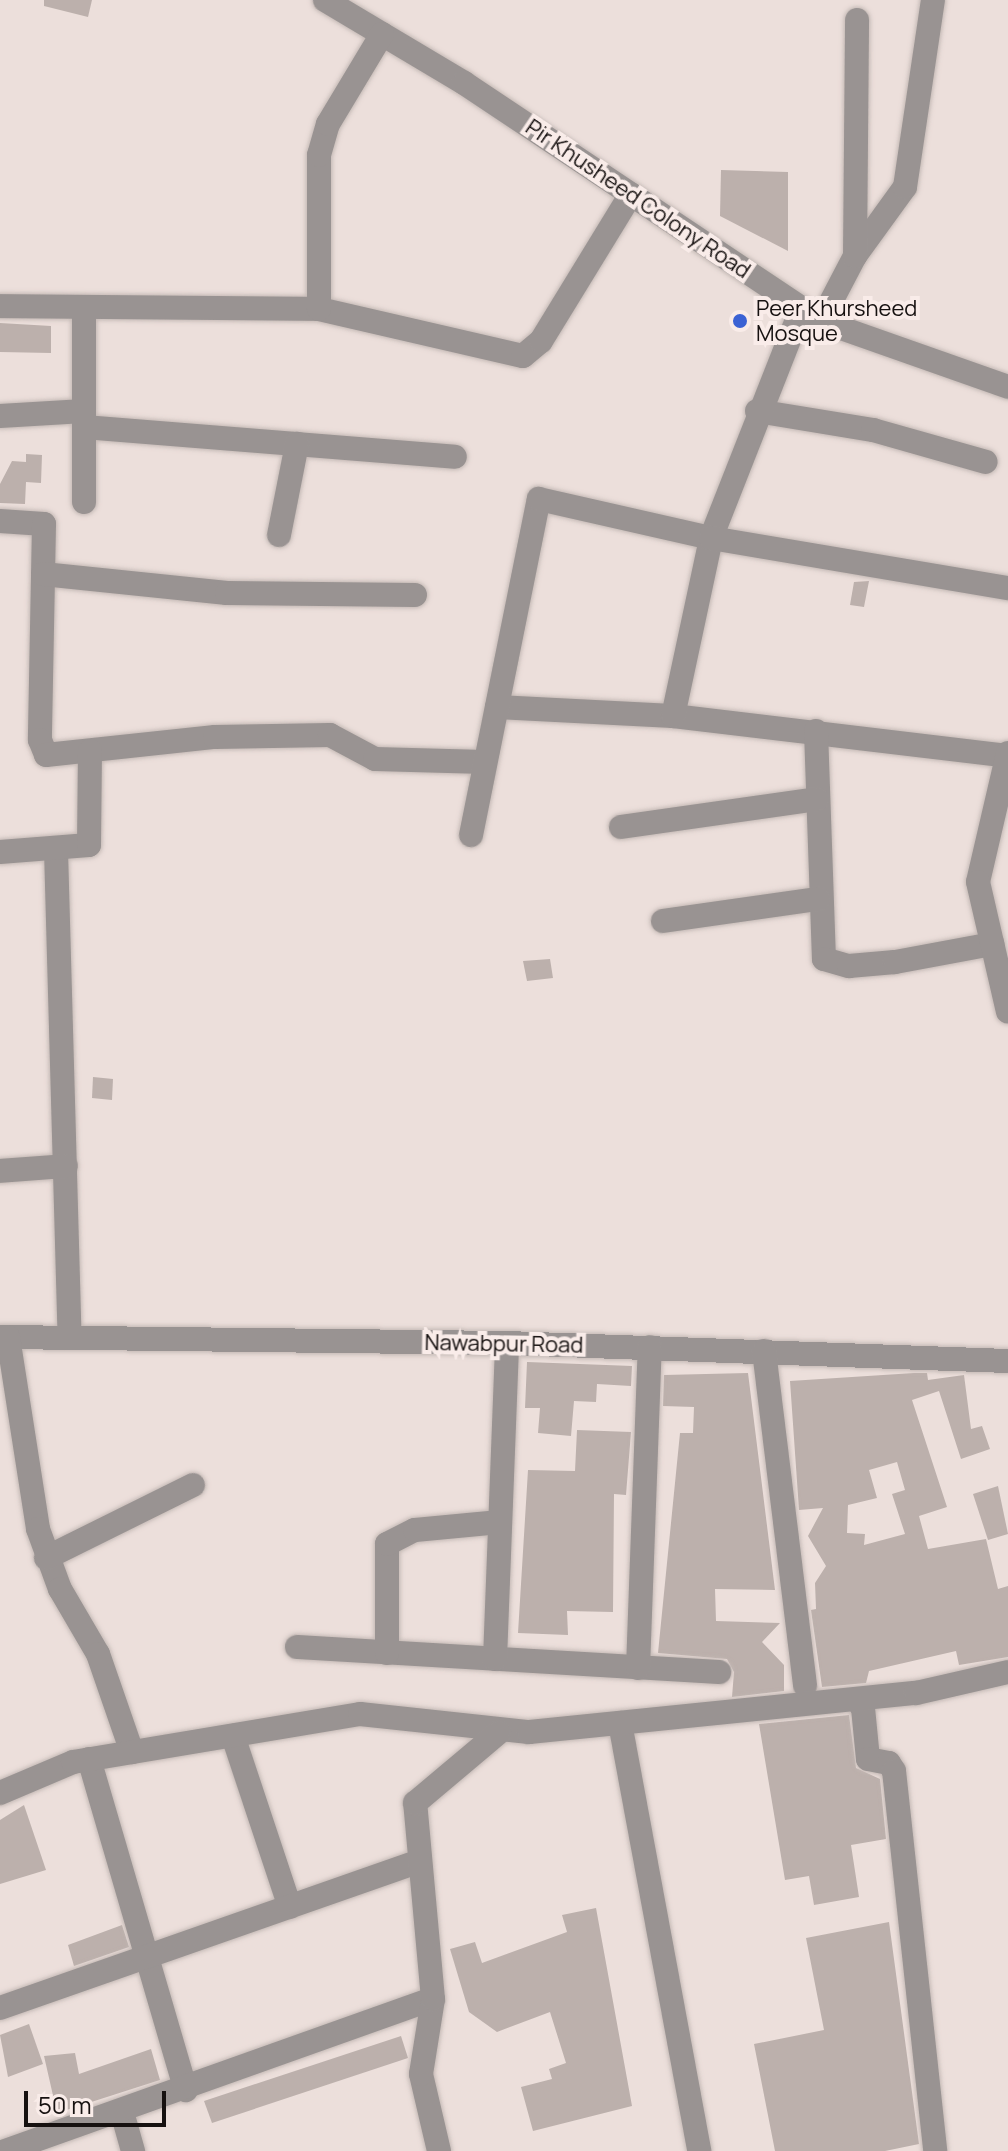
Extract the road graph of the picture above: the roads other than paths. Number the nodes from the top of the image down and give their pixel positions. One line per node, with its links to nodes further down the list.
1 (325, 0): 4 (street, Pir Khusheed Colony Road)
2 (933, 0): 6 (street)
3 (857, 20): 6 (street)
4 (382, 34): 5 (street, Pir Khusheed Colony Road); 8 (street)
5 (631, 194): 8 (street); 10 (street, Pir Khusheed Colony Road)
6 (855, 256): 10 (street)
7 (0, 306): 9 (street)
8 (319, 309): 9 (street)
9 (84, 310): 14 (street)
10 (811, 315): 11 (street, Pir Khusheed Colony Road); 12 (street)
11 (1008, 387)
12 (757, 411): 17 (street); 21 (street)
13 (0, 416): 14 (street)
14 (84, 419): 15 (street); 18 (street)
15 (297, 444): 16 (street); 20 (street)
16 (455, 457)
17 (986, 462)
18 (84, 502)
19 (0, 521): 22 (street)
20 (279, 535)
21 (711, 538): 23 (street); 25 (street); 26 (street)
22 (43, 574): 24 (street); 28 (street)
23 (1008, 588)
24 (415, 595)
25 (497, 707): 26 (street); 30 (street)
26 (673, 716): 27 (street)
27 (816, 731): 29 (street); 31 (street)
28 (90, 751): 30 (street); 34 (street)
29 (1008, 755): 38 (street)
30 (485, 762): 33 (street)
31 (817, 799): 32 (street); 36 (street)
32 (621, 827)
33 (471, 835)
34 (56, 850): 35 (street); 40 (street)
35 (0, 852)
36 (818, 899): 37 (street); 38 (street)
37 (663, 921)
38 (992, 944): 39 (street)
39 (1008, 1012)
40 (66, 1166): 41 (street); 43 (street)
41 (0, 1171)
42 (4, 1337): 43 (street, Nawabpur Road); 50 (street)
43 (70, 1338): 44 (street, Nawabpur Road)
44 (507, 1343): 45 (street, Nawabpur Road); 49 (street)
45 (650, 1347): 46 (street, Nawabpur Road); 54 (street)
46 (764, 1351): 47 (street, Nawabpur Road); 57 (street)
47 (1008, 1361)
48 (193, 1485): 50 (street)
49 (500, 1522): 52 (street); 53 (street)
50 (46, 1558): 62 (street)
51 (297, 1647): 52 (street)
52 (387, 1653): 53 (street)
53 (495, 1659): 54 (street)
54 (638, 1668): 55 (street)
55 (719, 1672)
56 (1008, 1672): 58 (street)
57 (805, 1686)
58 (856, 1699): 59 (street); 76 (street)
59 (620, 1723): 60 (street); 75 (street)
60 (498, 1733): 61 (street); 65 (street)
61 (233, 1736): 62 (street); 66 (street)
62 (132, 1752): 63 (street)
63 (89, 1759): 64 (street); 67 (street)
64 (0, 1793)
65 (418, 1862): 66 (street); 68 (street)
66 (290, 1907): 67 (street)
67 (147, 1957): 69 (street); 70 (street)
68 (433, 1999): 70 (street); 74 (street)
69 (0, 2008)
70 (186, 2090): 71 (street)
71 (122, 2112): 72 (street); 73 (street)
72 (5, 2151)
73 (133, 2151)
74 (439, 2151)
75 (699, 2151)
76 (935, 2151)

